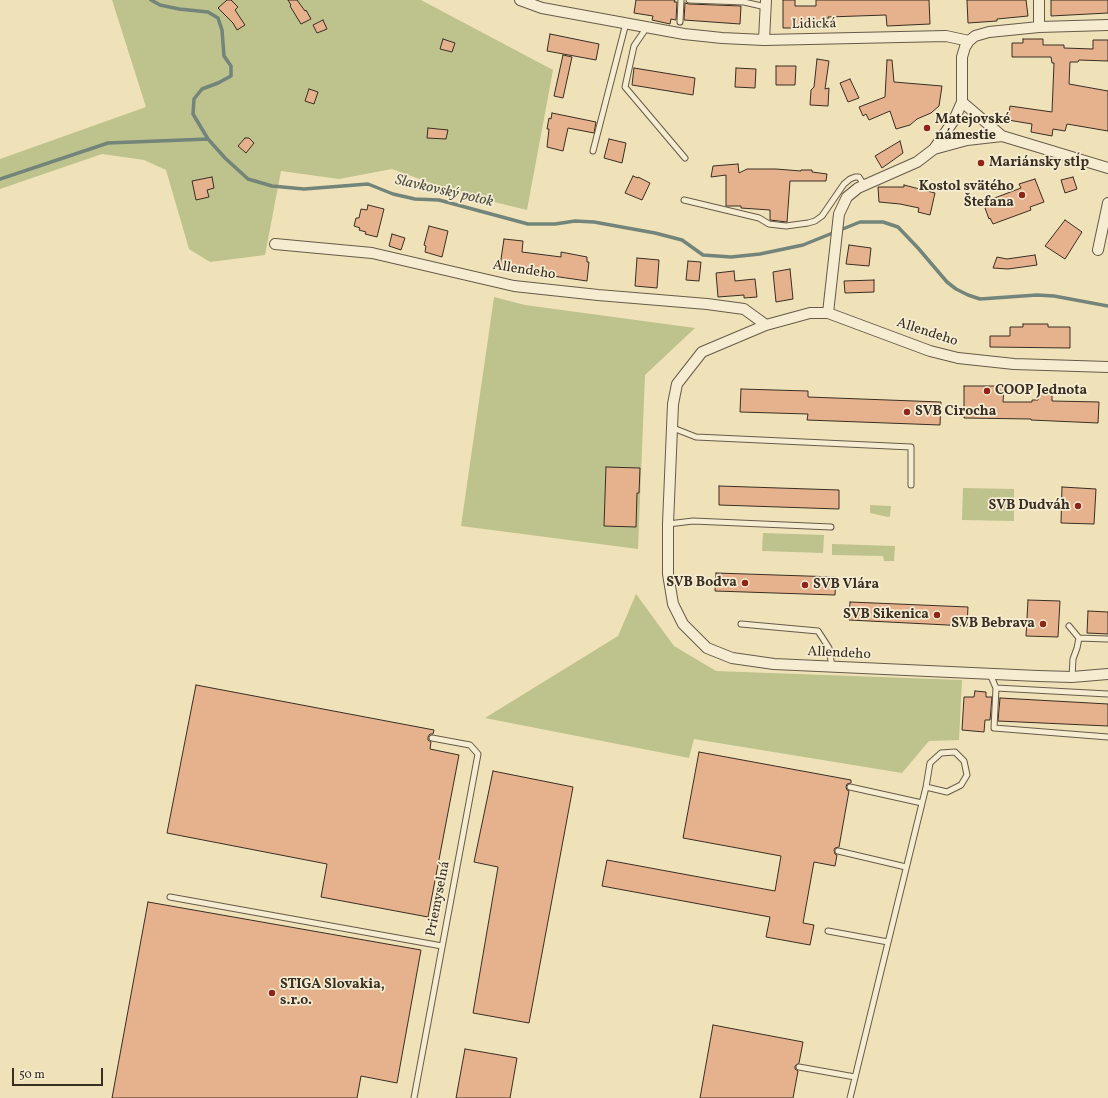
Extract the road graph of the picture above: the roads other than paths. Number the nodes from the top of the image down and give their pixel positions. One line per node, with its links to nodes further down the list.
1 (522, 0): 7 (street, Lidická)
2 (681, 0): 6 (lane)
3 (689, 0): 5 (lane)
4 (1039, 0): 10 (street)
5 (766, 4): 11 (street)
6 (680, 22)
7 (626, 23): 9 (street, Lidická); 16 (lane)
8 (1108, 26): 10 (street)
9 (646, 27): 11 (street, Lidická); 17 (lane)
10 (1039, 27): 12 (street)
11 (764, 40): 12 (street, Lidická)
12 (969, 41): 13 (street)
13 (962, 102): 14 (street); 15 (street)
14 (1002, 136): 15 (street); 18 (street)
15 (934, 150): 19 (street)
16 (594, 151)
17 (685, 158)
18 (1108, 168)
19 (864, 185): 20 (lane); 24 (street)
20 (684, 200)
21 (1108, 203): 23 (street)
22 (275, 244): 25 (street, Allendeho)
23 (1098, 250)
24 (828, 312): 25 (street, Allendeho); 26 (street, Allendeho)
25 (766, 325): 27 (street, Allendeho)
26 (1108, 367)
27 (673, 428): 28 (lane); 29 (street, Allendeho)
28 (911, 485)
29 (668, 524): 30 (lane); 35 (street, Allendeho)
30 (831, 527)
31 (741, 624): 35 (lane)
32 (1069, 626): 33 (lane)
33 (1079, 638): 34 (lane); 38 (lane)
34 (1107, 639)
35 (832, 668): 36 (street, Allendeho)
36 (990, 674): 38 (street, Allendeho); 39 (lane)
37 (1108, 674): 38 (street, Allendeho)
38 (1072, 677)
39 (996, 688): 40 (lane); 41 (lane)
40 (1108, 694)
41 (1108, 737)
42 (432, 738): 51 (lane, Priemyselná)
43 (926, 786): 43 (lane); 45 (lane)
44 (850, 787): 45 (lane)
45 (922, 803): 47 (lane)
46 (838, 851): 47 (lane)
47 (906, 867): 50 (lane)
48 (170, 897): 51 (lane)
49 (828, 931): 50 (lane)
50 (888, 942): 53 (lane)
51 (442, 946): 54 (lane, Priemyselná)
52 (799, 1067): 53 (lane)
53 (855, 1077): 55 (lane)
54 (414, 1098)
55 (850, 1098)

